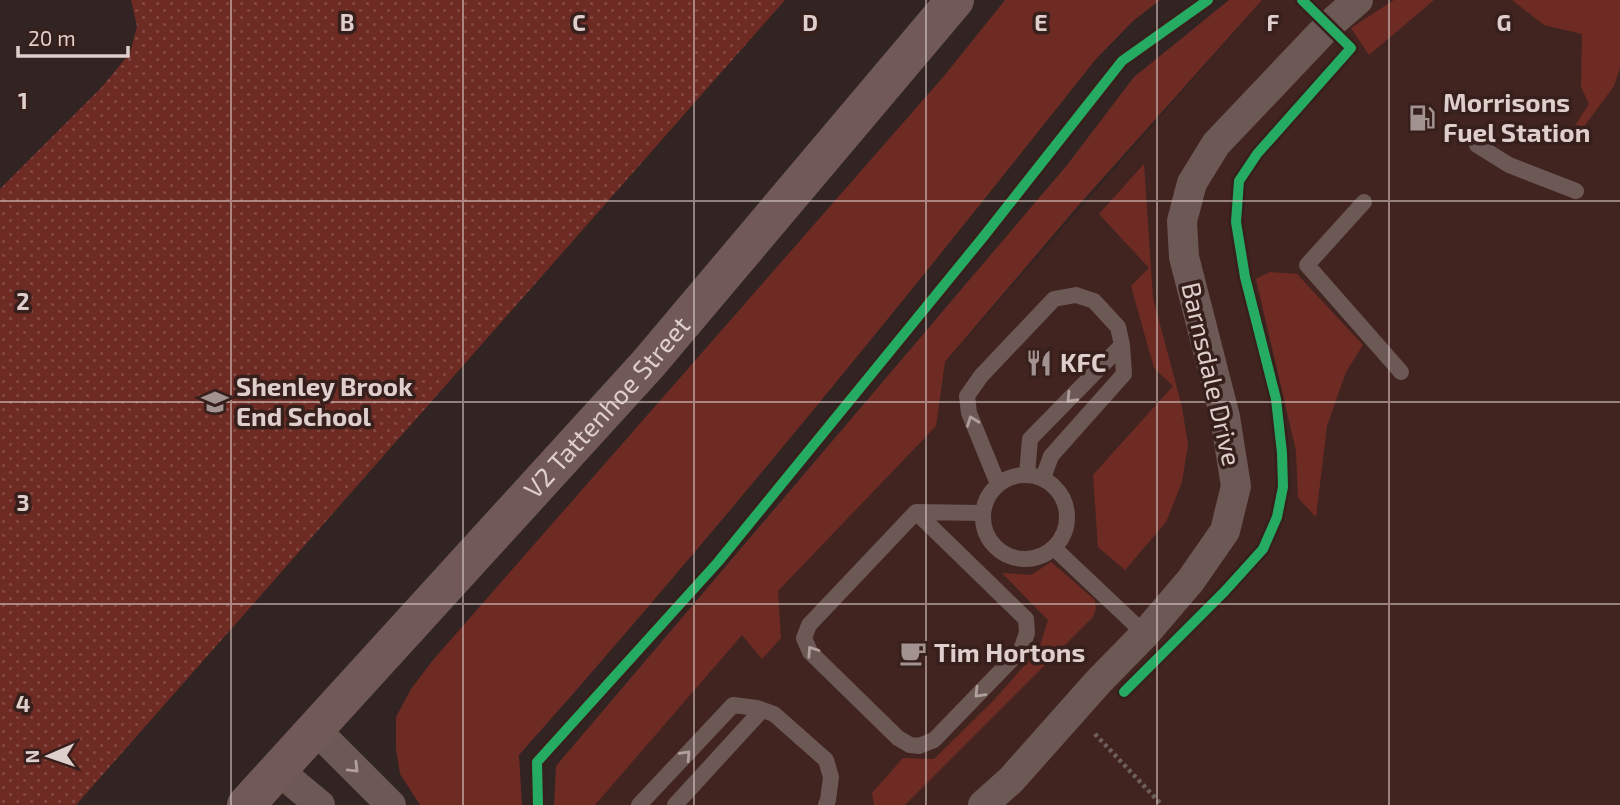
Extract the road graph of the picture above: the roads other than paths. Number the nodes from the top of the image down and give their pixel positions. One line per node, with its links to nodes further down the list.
1 (955, 0): 15 (street, V2 Tattenhoe Street)
2 (1358, 0): 13 (street, Barnsdale Drive)
3 (1477, 145): 4 (lane)
4 (1576, 191)
5 (1364, 202): 7 (lane)
6 (1122, 345): 8 (lane); 8 (lane, one-way to 8); 9 (lane, one-way to 6)
7 (1401, 373)
8 (1035, 476): 9 (lane); 12 (lane)
9 (998, 484): 11 (lane)
10 (916, 512): 10 (lane, one-way to 10); 11 (lane)
11 (982, 513): 12 (lane)
12 (1054, 548): 13 (lane)
13 (1145, 634): 23 (street, Barnsdale Drive)
14 (762, 710): 20 (lane, one-way to 14); 21 (lane); 22 (lane)
15 (316, 730): 16 (street, V2 Tattenhoe Street); 19 (street, one-way to 19)
16 (279, 771): 17 (street, V2 Tattenhoe Street); 18 (street)
17 (246, 805)
18 (320, 805)
19 (391, 805)
20 (639, 805)
21 (675, 805)
22 (826, 805)
23 (983, 805)

